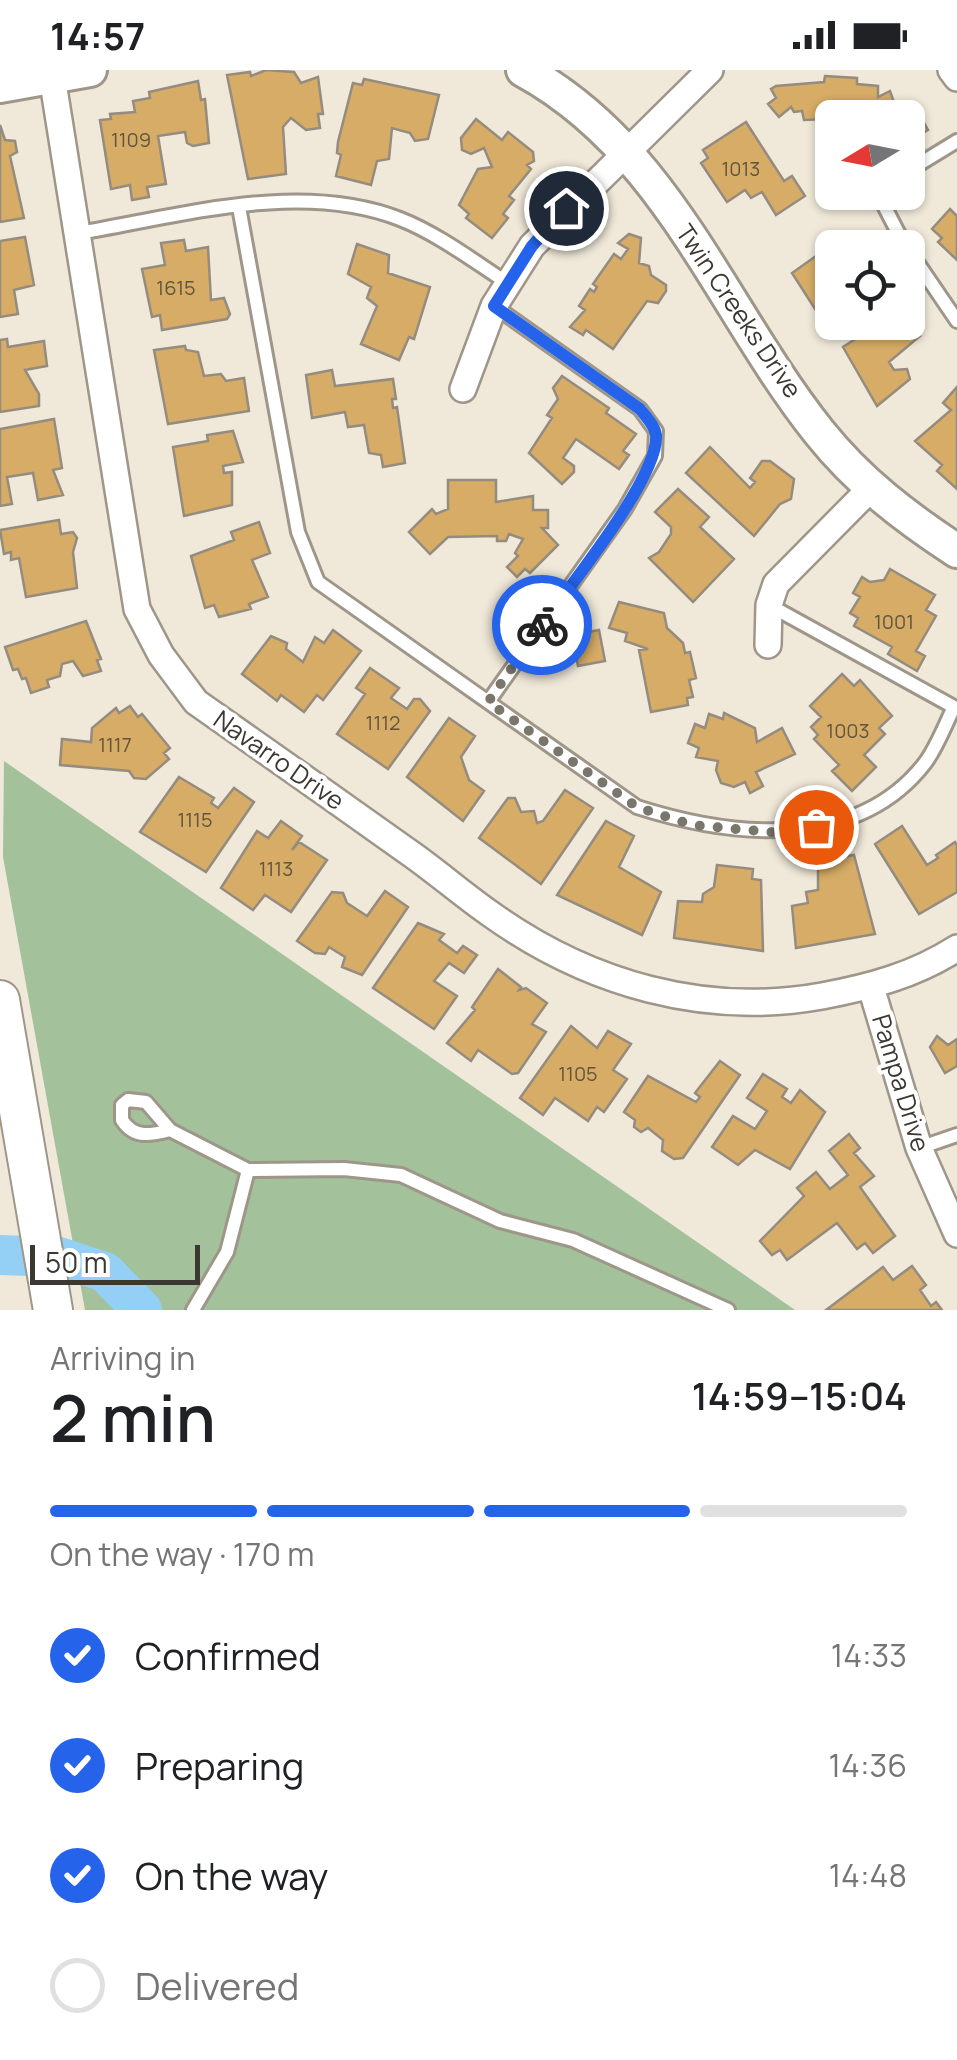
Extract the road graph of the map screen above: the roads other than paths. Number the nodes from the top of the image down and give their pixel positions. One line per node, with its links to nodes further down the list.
1 (90, 70): 5 (street)
2 (523, 70): 9 (street, Twin Creeks Drive)
3 (710, 70): 9 (street)
4 (951, 70): 6 (street)
5 (52, 74): 7 (street); 12 (street, Navarro Drive)
6 (957, 78)
7 (0, 86)
8 (957, 140): 10 (lane)
9 (627, 148): 14 (street); 18 (street, Twin Creeks Drive)
10 (925, 160)
11 (239, 206): 12 (lane); 14 (lane); 22 (lane)
12 (78, 233): 24 (street, Navarro Drive)
13 (925, 275): 16 (lane)
14 (506, 282): 15 (street)
15 (494, 306): 17 (street); 22 (lane)
16 (957, 322)
17 (463, 389)
18 (870, 489): 19 (street, Twin Creeks Drive); 20 (street)
19 (957, 551)
20 (769, 605): 21 (street); 22 (lane)
21 (768, 645)
22 (488, 702)
23 (957, 948): 24 (street, Navarro Drive)
24 (871, 986): 28 (street, Pampa Drive)
25 (0, 1000): 32 (main road)
26 (170, 1130): 29 (lane)
27 (957, 1135): 28 (lane)
28 (919, 1148): 30 (street, Pampa Drive)
29 (248, 1170): 31 (lane); 33 (lane)
30 (957, 1234)
31 (195, 1308)
32 (53, 1310)
33 (728, 1310)

